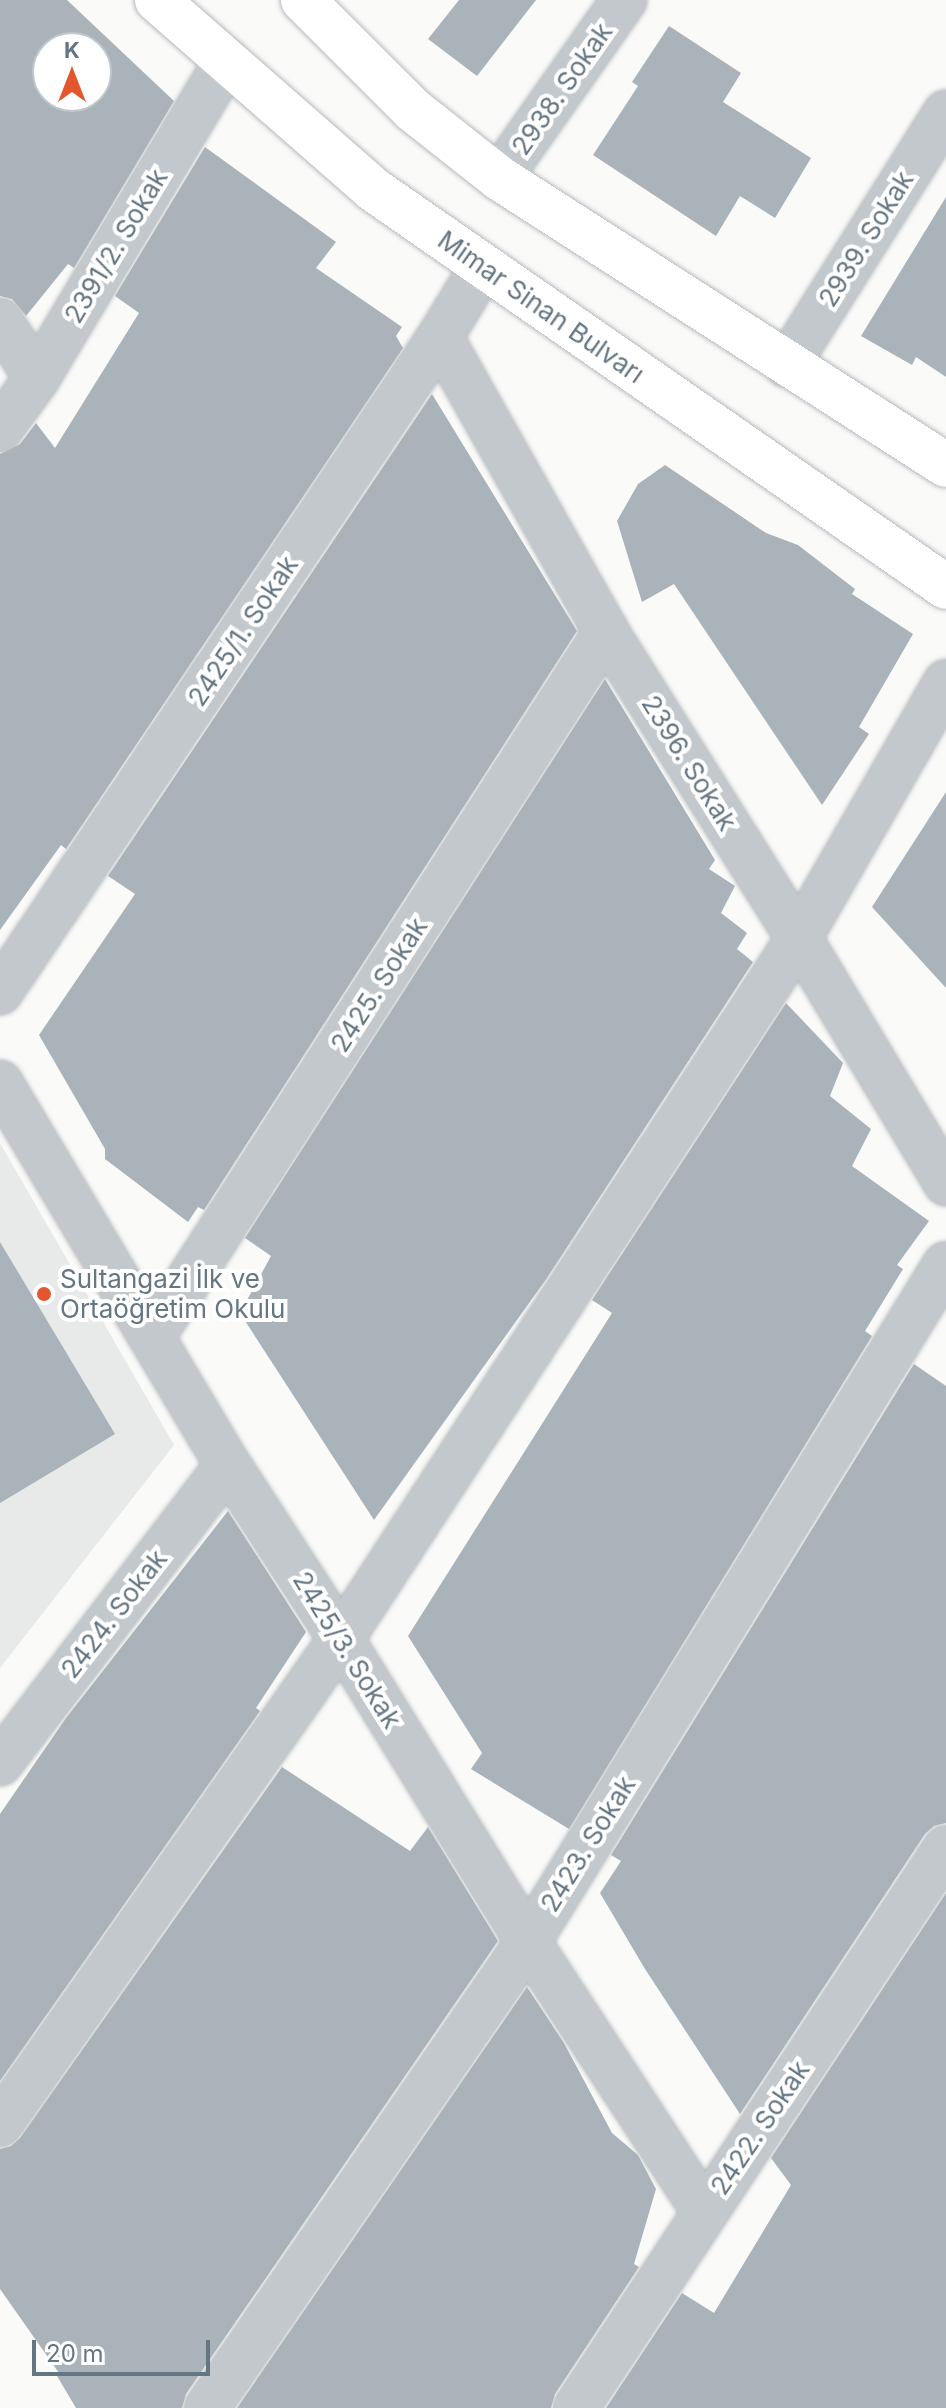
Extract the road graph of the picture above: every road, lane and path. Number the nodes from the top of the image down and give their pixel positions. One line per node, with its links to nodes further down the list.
1 (157, 0): 4 (main road, Mimar Sinan Bulvarı)
2 (303, 0): 6 (main road)
3 (624, 0): 6 (street, 2938. Sokak)
4 (227, 61): 7 (main road, Mimar Sinan Bulvarı); 11 (street, 2391/2. Sokak)
5 (946, 113): 10 (street, 2939. Sokak)
6 (499, 178): 10 (main road)
7 (482, 268): 9 (street, 2425/1. Sokak); 14 (main road, Mimar Sinan Bulvarı)
8 (0, 321): 11 (street)
9 (440, 337): 15 (street, 2396. Sokak); 18 (street, 2425/1. Sokak)
10 (787, 365): 13 (main road)
11 (37, 378): 12 (street, 2391/2. Sokak)
12 (0, 429)
13 (946, 465)
14 (946, 587)
15 (606, 632): 17 (street, 2396. Sokak); 22 (street, 2425. Sokak)
16 (946, 682): 17 (street)
17 (799, 938): 20 (street, 2396. Sokak); 24 (street)
18 (0, 992)
19 (0, 1083): 22 (street, 2425/3. Sokak)
20 (946, 1183)
21 (946, 1264): 27 (street, 2423. Sokak)
22 (152, 1337): 23 (street, 2425/3. Sokak)
23 (228, 1465): 24 (street, 2425/3. Sokak); 25 (street, 2424. Sokak)
24 (341, 1639): 27 (street, 2425/3. Sokak); 28 (street)
25 (0, 1763)
26 (946, 1848): 29 (street, 2422. Sokak)
27 (528, 1942): 29 (street, 2425/3. Sokak); 30 (street, 2423. Sokak)
28 (0, 2124)
29 (704, 2211): 31 (street, 2422. Sokak)
30 (207, 2408)
31 (576, 2408)

